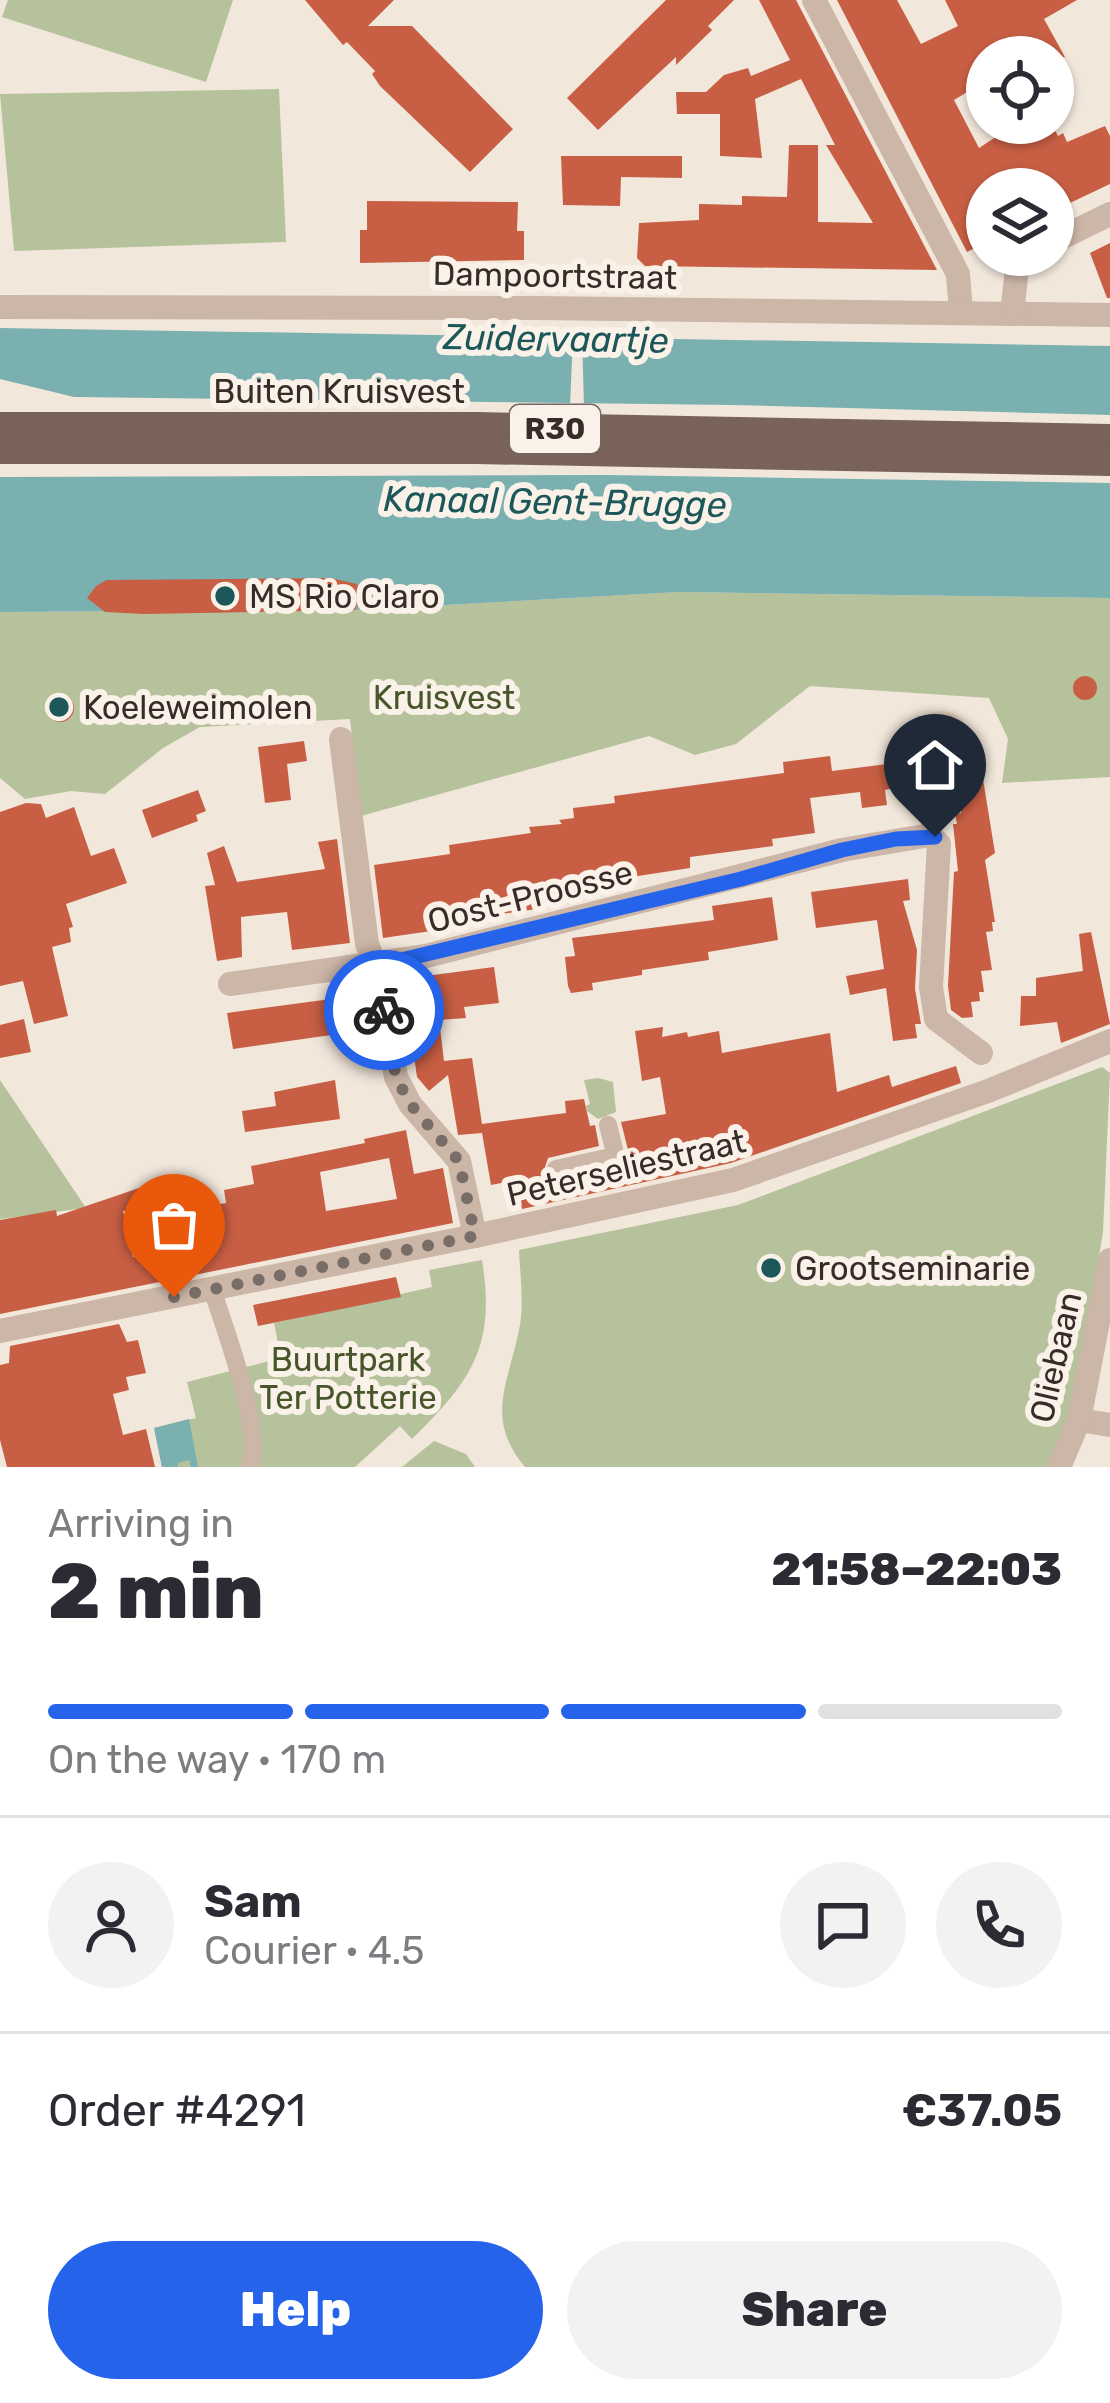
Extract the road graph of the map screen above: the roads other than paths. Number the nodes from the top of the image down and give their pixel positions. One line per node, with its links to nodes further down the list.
1 (814, 0): 6 (street)
2 (1110, 214): 3 (street)
3 (1074, 232)
4 (1016, 276): 7 (street)
5 (0, 307): 6 (street, Dampoortstraat)
6 (961, 312): 7 (street, Dampoortstraat)
7 (1012, 313): 8 (street, Dampoortstraat)
8 (1110, 314)
9 (0, 427): 10 (main road, Buiten Kruisvest / R30)
10 (1110, 439)
11 (0, 449): 12 (main road, Buiten Kruisvest / R30)
12 (1110, 461)
13 (341, 739): 14 (street)
14 (376, 966): 15 (street, Oost-Proosse); 17 (street, Oost-Proosse); 21 (street)
15 (230, 984)
16 (1110, 1041): 20 (street, Peterseliestraat)
17 (981, 1053)
18 (608, 1125): 20 (street)
19 (556, 1169): 20 (street)
20 (621, 1179): 21 (street, Peterseliestraat)
21 (475, 1236): 23 (street, Peterseliestraat)
22 (1110, 1260): 25 (street, Oliebaan)
23 (212, 1289): 24 (street, Peterseliestraat); 27 (street)
24 (0, 1330)
25 (1079, 1420): 26 (street); 28 (street, Oliebaan)
26 (1110, 1425)
27 (250, 1467)
28 (1059, 1467)

